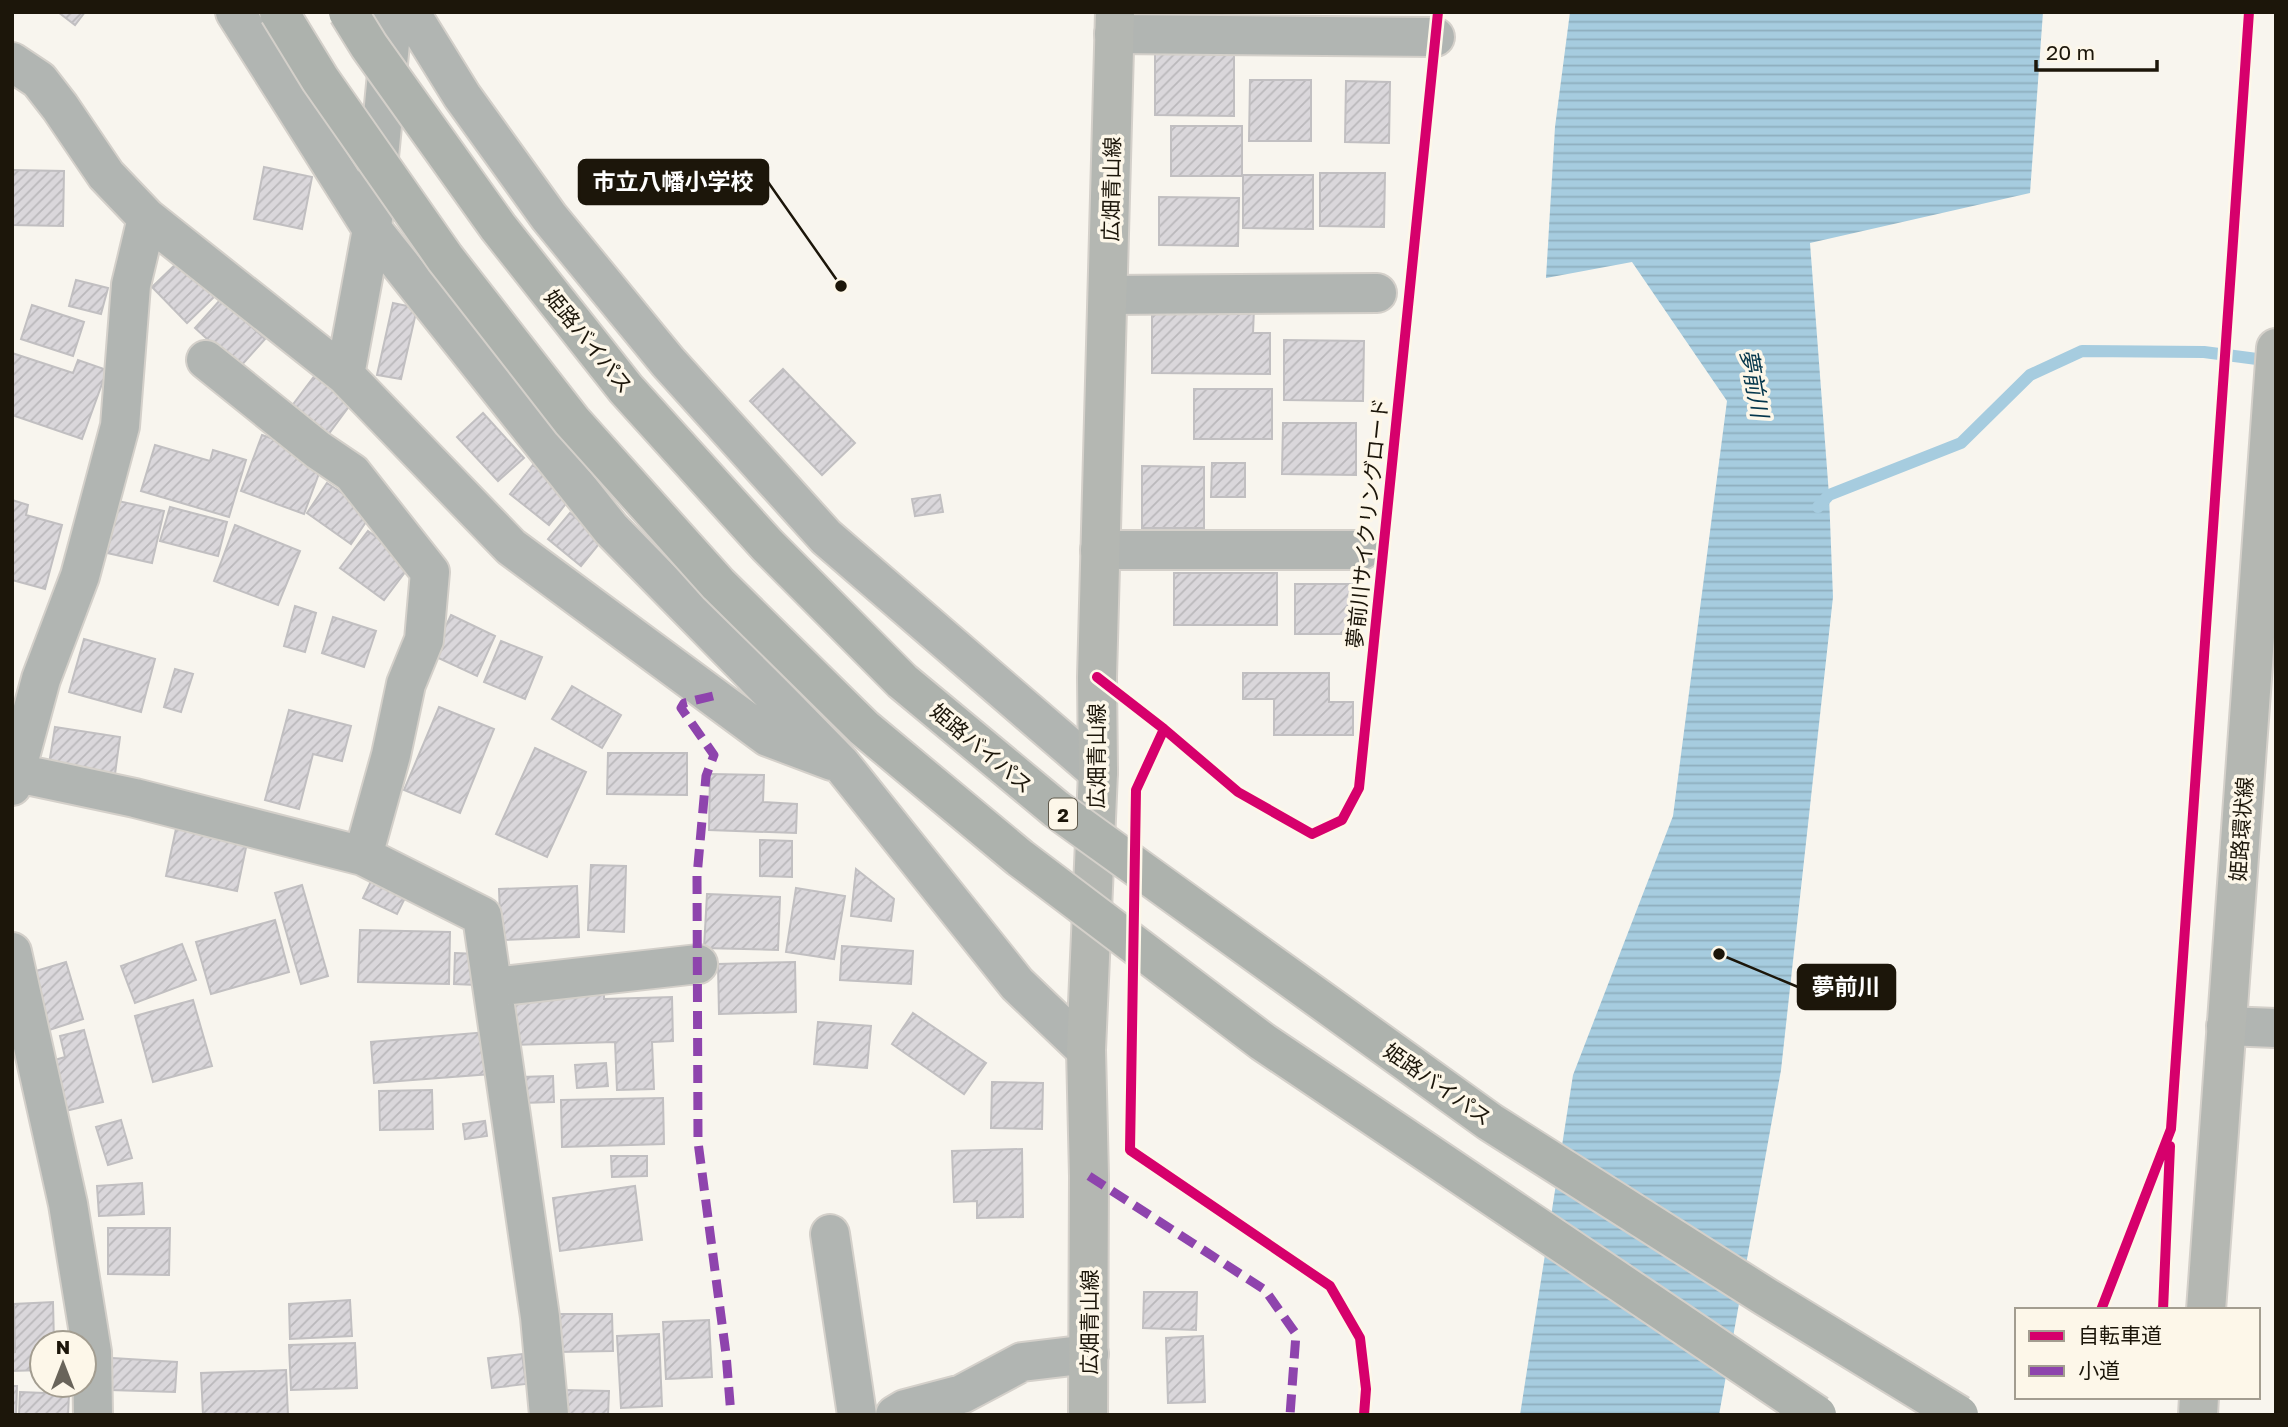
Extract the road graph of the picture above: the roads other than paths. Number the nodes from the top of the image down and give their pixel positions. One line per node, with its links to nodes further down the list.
1 (235, 12): 10 (street)
2 (279, 12): 37 (highway, bridge)
3 (348, 12): 38 (highway, 姫路バイパス / 2, bridge)
4 (393, 12): 10 (street)
5 (410, 12): 20 (street)
6 (1114, 23): 7 (street); 12 (main road, 広畑青山線)
7 (1435, 37)
8 (12, 61): 9 (street)
9 (147, 218): 15 (street); 21 (street)
10 (372, 229): 15 (street); 19 (street)
11 (1377, 293): 12 (street)
12 (1108, 295): 16 (main road, 広畑青山線)
13 (205, 360): 22 (street)
14 (2275, 366): 18 (main road, 姫路環状線)
15 (345, 375): 19 (street)
16 (1100, 550): 17 (street); 20 (main road, 広畑青山線)
17 (1362, 550)
18 (2266, 631): 26 (main road, 姫路環状線)
19 (841, 764): 28 (street)
20 (1098, 772): 28 (main road, 広畑青山線)
21 (15, 780): 22 (street)
22 (363, 856): 25 (street)
23 (12, 952): 32 (street)
24 (698, 964): 25 (street)
25 (493, 987): 33 (street)
26 (2226, 1026): 27 (street); 30 (main road, 姫路環状線)
27 (2276, 1028)
28 (1086, 1050): 31 (main road, 広畑青山線)
29 (830, 1234): 34 (street)
30 (2206, 1308)
31 (1089, 1354): 35 (street); 36 (main road, 広畑青山線)
32 (93, 1415)
33 (549, 1415)
34 (857, 1415)
35 (895, 1415)
36 (1088, 1415)
37 (1817, 1415)
38 (1959, 1415)

